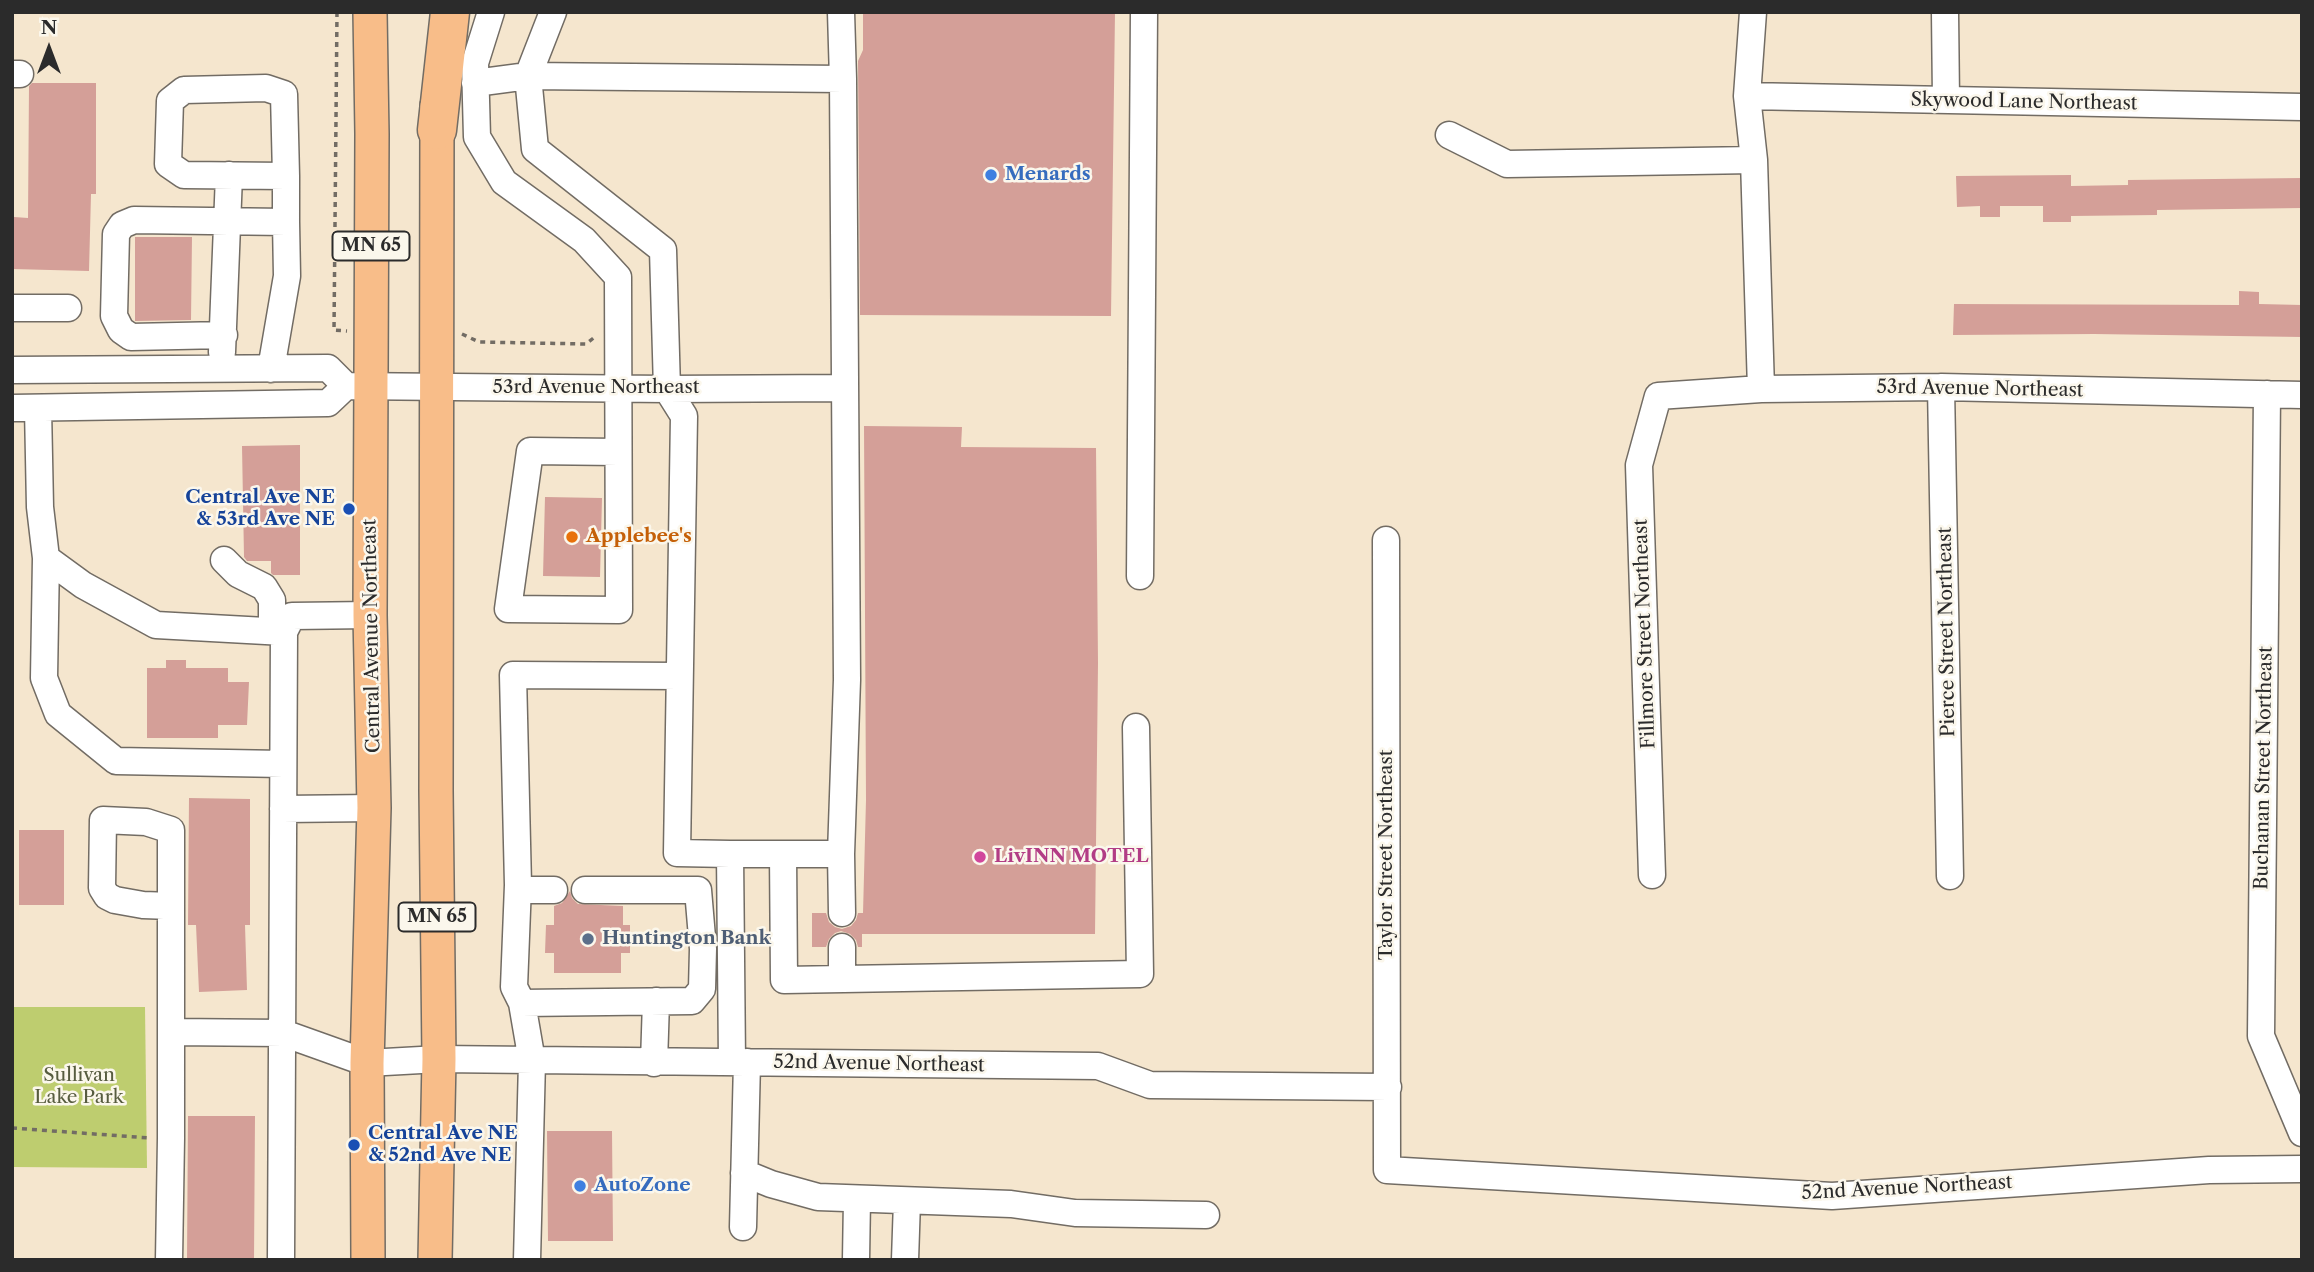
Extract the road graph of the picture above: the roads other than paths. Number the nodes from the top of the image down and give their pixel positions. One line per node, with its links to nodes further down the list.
1 (370, 12): 29 (main road, Central Avenue Northeast / MN 65)
2 (437, 12): 16 (main road, MN 65)
3 (450, 12): 16 (highway)
4 (491, 12): 12 (street)
5 (553, 12): 10 (street)
6 (841, 12): 11 (street)
7 (1143, 12): 44 (street)
8 (1753, 12): 13 (street)
9 (1945, 12): 14 (street)
10 (528, 76): 11 (street); 12 (street); 34 (street)
11 (843, 79): 33 (street)
12 (475, 83): 31 (street)
13 (1747, 96): 14 (street, Skywood Lane Northeast); 18 (street)
14 (1945, 100): 15 (street, Skywood Lane Northeast)
15 (2302, 107)
16 (437, 130): 30 (main road, MN 65)
17 (1449, 135): 18 (street)
18 (1754, 160): 35 (street)
19 (229, 176): 20 (street); 20 (street); 21 (street)
20 (286, 176): 22 (street)
21 (227, 222): 22 (street); 25 (street); 25 (street)
22 (286, 222): 26 (street)
23 (68, 307): 24 (street)
24 (12, 308)
25 (224, 335): 28 (street)
26 (271, 369): 28 (street); 29 (street)
27 (12, 370): 28 (street)
28 (220, 370)
29 (358, 386): 30 (street, 53rd Avenue Northeast); 39 (street); 45 (main road, Central Avenue Northeast / MN 65)
30 (435, 387): 31 (street, 53rd Avenue Northeast); 68 (main road, MN 65)
31 (617, 387): 34 (street, 53rd Avenue Northeast); 40 (street)
32 (1941, 387): 35 (street, 53rd Avenue Northeast); 36 (street, 53rd Avenue Northeast); 56 (street, Pierce Street Northeast)
33 (845, 388): 34 (street, 53rd Avenue Northeast); 54 (street)
34 (667, 389): 47 (street)
35 (1761, 389): 38 (street, 53rd Avenue Northeast)
36 (2267, 394): 37 (street, 53rd Avenue Northeast); 74 (street, Buchanan Street Northeast)
37 (2302, 395)
38 (1658, 396): 55 (street, Fillmore Street Northeast)
39 (25, 408): 42 (street)
40 (618, 452): 40 (street)
41 (1386, 540): 73 (street, Taylor Street Northeast)
42 (46, 558): 46 (street); 49 (street)
43 (224, 560): 46 (street)
44 (1140, 576)
45 (370, 615): 46 (street); 50 (main road, Central Avenue Northeast / MN 65)
46 (278, 632): 49 (street)
47 (679, 676): 52 (street); 57 (street)
48 (1136, 727): 63 (street)
49 (284, 764): 51 (street)
50 (374, 808): 51 (street); 71 (main road, Central Avenue Northeast / MN 65)
51 (283, 810): 67 (street)
52 (730, 854): 53 (street); 70 (street)
53 (783, 854): 54 (street); 63 (street)
54 (841, 854): 61 (street)
55 (1652, 875)
56 (1950, 876)
57 (518, 890): 58 (street); 65 (street)
58 (554, 890)
59 (584, 890): 64 (street)
60 (171, 906): 66 (street)
61 (842, 913)
62 (842, 947): 63 (street)
63 (842, 979)
64 (656, 1001): 65 (street); 72 (street)
65 (522, 1003): 69 (street)
66 (171, 1032): 67 (street); 82 (street)
67 (282, 1033): 71 (street); 83 (street)
68 (439, 1059): 69 (street, 52nd Avenue Northeast); 71 (street, 52nd Avenue Northeast); 85 (main road, MN 65)
69 (532, 1061): 72 (street, 52nd Avenue Northeast); 86 (street)
70 (739, 1062): 72 (street, 52nd Avenue Northeast); 73 (street, 52nd Avenue Northeast); 77 (street)
71 (367, 1063): 84 (main road, Central Avenue Northeast / MN 65)
72 (654, 1063)
73 (1388, 1087): 76 (street, Taylor Street Northeast)
74 (2302, 1133)
75 (2302, 1169): 76 (street, 52nd Avenue Northeast)
76 (1387, 1170)
77 (744, 1173): 78 (street); 81 (street)
78 (857, 1199): 79 (street); 87 (street)
79 (907, 1201): 80 (street); 88 (street)
80 (1206, 1215)
81 (743, 1227)
82 (169, 1260)
83 (281, 1260)
84 (368, 1260)
85 (436, 1260)
86 (527, 1260)
87 (856, 1260)
88 (905, 1260)

